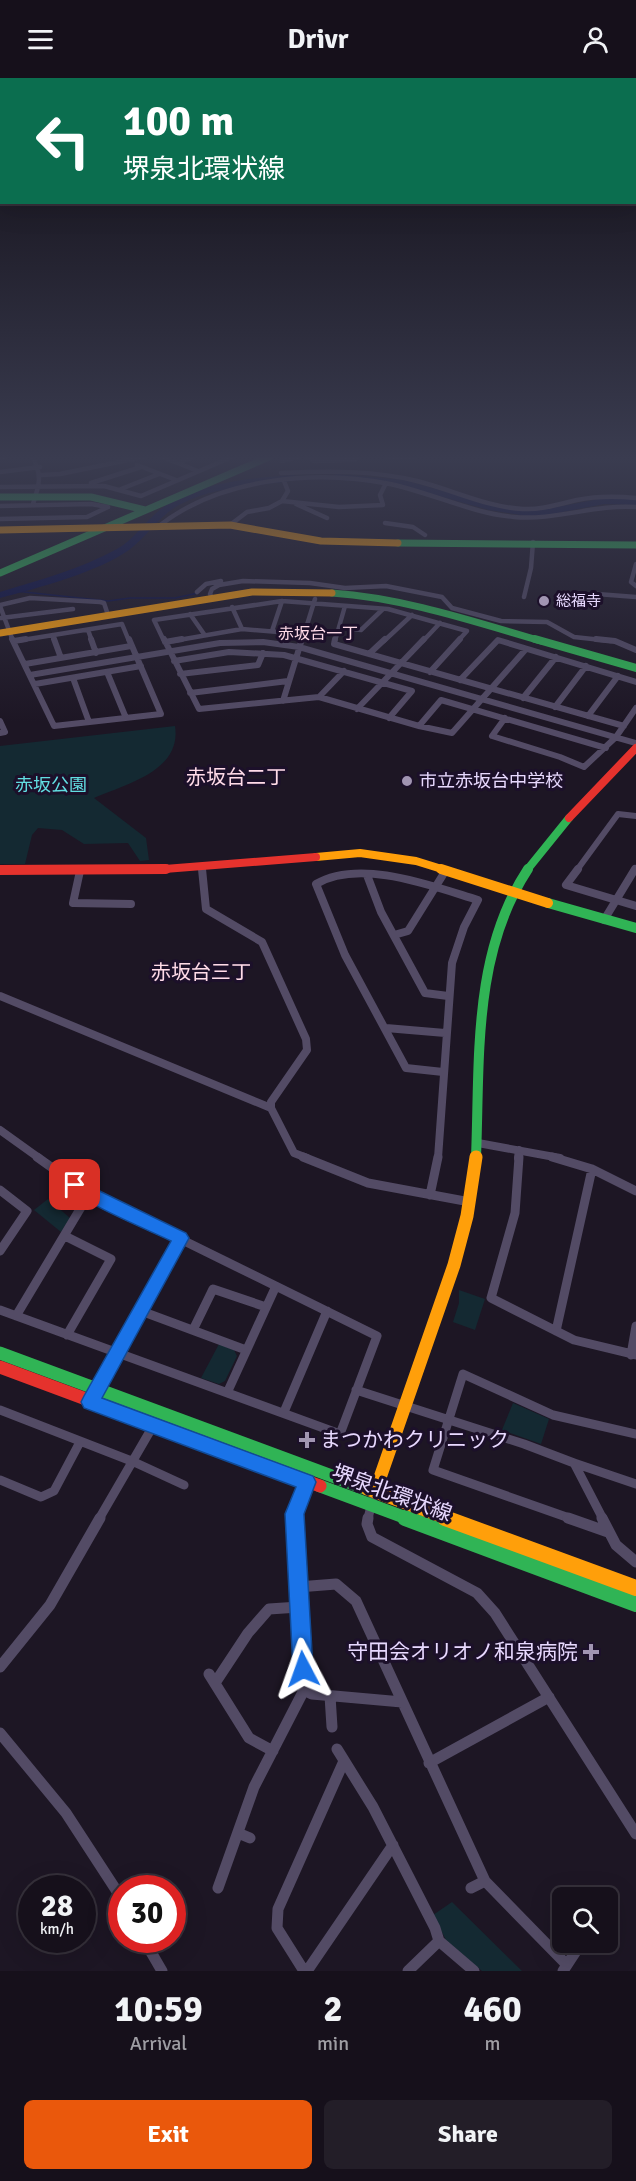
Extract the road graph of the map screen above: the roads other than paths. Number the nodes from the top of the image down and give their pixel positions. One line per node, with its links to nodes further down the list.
1 (59, 545): 4 (street)
2 (533, 545): 10 (street)
3 (636, 564): 6 (street)
4 (0, 571)
5 (243, 581): 7 (street); 8 (street); 12 (street)
6 (636, 586)
7 (197, 592)
8 (317, 593): 12 (street); 14 (street); 16 (street); 24 (street); 32 (street)
9 (597, 594): 11 (street)
10 (524, 597)
11 (636, 597)
12 (212, 598): 21 (street)
13 (70, 600): 15 (street); 19 (street); 21 (street)
14 (282, 601): 17 (street); 29 (street)
15 (0, 606): 23 (street)
16 (345, 606): 18 (street); 26 (street)
17 (232, 607): 20 (street); 27 (street)
18 (383, 609): 22 (street); 26 (street)
19 (75, 614): 21 (street); 23 (street); 30 (street)
20 (190, 614): 31 (street); 35 (street)
21 (108, 615)
22 (412, 615): 25 (street); 43 (street)
23 (2, 618): 30 (street)
24 (483, 620): 39 (street); 53 (street)
25 (440, 623): 49 (street); 56 (street)
26 (339, 627): 43 (street)
27 (242, 629): 29 (street); 31 (street)
28 (88, 630): 33 (street); 36 (street); 41 (street)
29 (272, 631): 32 (street)
30 (4, 632): 34 (street)
31 (204, 634): 35 (street)
32 (303, 634): 37 (street)
33 (53, 635): 34 (street); 47 (street)
34 (14, 641): 50 (street)
35 (165, 642): 40 (street)
36 (131, 646): 41 (street); 44 (street)
37 (299, 647): 40 (street); 45 (street); 57 (street)
38 (526, 649): 46 (street); 62 (street); 67 (street)
39 (636, 650)
40 (169, 651): 44 (street); 48 (street)
41 (96, 652): 47 (street)
42 (263, 653): 45 (street); 48 (street); 58 (street)
43 (369, 654): 49 (street)
44 (135, 656): 51 (street); 59 (street)
45 (296, 657): 54 (street); 63 (street)
46 (556, 657): 52 (street); 70 (street)
47 (61, 658): 50 (street)
48 (174, 661): 58 (street)
49 (400, 663): 56 (street); 57 (street)
50 (25, 664): 59 (street)
51 (141, 666): 55 (street); 79 (street)
52 (586, 666): 60 (street); 73 (street)
53 (636, 668)
54 (344, 671): 65 (street); 69 (street)
55 (107, 672): 61 (street); 79 (street)
56 (430, 672): 62 (street)
57 (391, 673): 65 (street); 71 (street)
58 (180, 674): 68 (street)
59 (30, 675): 66 (street)
60 (618, 676): 64 (street); 77 (street)
61 (73, 678): 66 (street); 82 (street)
62 (460, 680): 67 (street)
63 (288, 681): 68 (street); 72 (street)
64 (636, 682)
65 (381, 683): 74 (street); 78 (street)
66 (34, 684): 82 (street)
67 (490, 689): 70 (street); 71 (street)
68 (190, 693): 72 (street)
69 (319, 697): 72 (street); 74 (street)
70 (523, 698): 73 (street)
71 (482, 699): 76 (street); 86 (street)
72 (283, 700)
73 (555, 707): 77 (street)
74 (357, 708): 78 (street)
75 (636, 708): 84 (street)
76 (473, 709): 80 (street); 83 (street); 83 (street)
77 (588, 716): 84 (street)
78 (389, 717): 83 (street)
79 (126, 718): 82 (street)
80 (505, 718): 88 (street); 88 (street)
81 (0, 721): 85 (street)
82 (89, 722)
83 (419, 726)
84 (624, 726): 86 (street)
85 (0, 733)
86 (616, 737): 87 (street); 88 (street)
87 (636, 743)
88 (606, 748)
89 (636, 748): 98 (street)
90 (636, 816): 99 (street)
91 (202, 867): 94 (street); 95 (street); 110 (street)
92 (636, 868): 99 (street)
93 (0, 870): 95 (street)
94 (446, 870): 97 (street); 98 (street)
95 (80, 871): 100 (street)
96 (367, 875): 97 (street); 104 (street); 107 (street)
97 (435, 887): 104 (street); 106 (street)
98 (514, 892): 102 (street); 112 (street)
99 (616, 901): 101 (street); 102 (street)
100 (131, 904)
101 (636, 906)
102 (604, 920): 103 (street)
103 (636, 928)
104 (394, 934): 106 (street)
105 (0, 996): 110 (street)
106 (448, 996): 108 (street)
107 (386, 1028): 108 (street); 109 (street)
108 (445, 1033): 109 (street)
109 (443, 1072): 118 (street)
110 (271, 1108): 118 (street)
111 (0, 1130): 117 (street)
112 (478, 1143): 113 (street); 119 (street)
113 (519, 1150): 114 (street); 131 (street)
114 (592, 1169): 116 (street); 131 (street)
115 (0, 1190): 122 (street)
116 (636, 1191)
117 (89, 1194): 120 (street); 121 (street)
118 (430, 1195): 119 (street)
119 (470, 1202): 142 (street)
120 (65, 1236): 128 (street); 132 (street)
121 (181, 1238): 123 (street); 126 (street)
122 (0, 1251)
123 (276, 1286): 124 (street); 127 (street)
124 (266, 1307): 130 (street); 133 (street)
125 (0, 1310): 128 (street)
126 (141, 1311): 130 (street); 135 (street)
127 (327, 1311): 139 (street); 144 (street)
128 (16, 1316): 132 (street)
129 (636, 1326): 136 (street)
130 (192, 1330): 133 (street)
131 (556, 1331): 136 (street)
132 (67, 1335): 135 (street)
133 (246, 1350): 140 (street)
134 (0, 1353): 138 (street, 堺泉北環状線)
135 (119, 1353): 138 (street); 140 (street)
136 (634, 1355)
137 (0, 1368): 141 (street, 堺泉北環状線)
138 (98, 1389): 141 (street); 155 (street, 堺泉北環状線)
139 (356, 1390): 142 (street); 144 (street)
140 (227, 1393): 144 (street)
141 (90, 1402): 146 (street, 堺泉北環状線)
142 (405, 1406): 145 (street); 155 (street)
143 (0, 1410): 148 (street)
144 (284, 1412)
145 (449, 1419): 147 (street); 150 (street); 157 (street)
146 (153, 1426): 149 (street); 152 (street, 堺泉北環状線)
147 (636, 1434)
148 (80, 1442): 149 (street); 151 (street)
149 (134, 1462): 154 (street); 163 (street)
150 (574, 1463): 153 (street); 157 (street)
151 (0, 1480)
152 (307, 1482): 156 (street, 堺泉北環状線); 159 (street)
153 (636, 1484)
154 (184, 1485)
155 (375, 1492): 156 (street); 160 (street, 堺泉北環状線)
156 (371, 1506): 161 (street, 堺泉北環状線); 166 (street)
157 (608, 1532): 158 (street)
158 (636, 1562)
159 (298, 1587): 162 (street); 167 (street)
160 (636, 1588)
161 (636, 1604)
162 (299, 1607): 164 (street); 171 (street)
163 (0, 1667)
164 (304, 1690): 165 (street); 171 (street)
165 (330, 1696): 167 (street); 168 (street)
166 (549, 1697): 173 (street); 174 (street)
167 (402, 1702): 173 (street)
168 (332, 1727)
169 (0, 1733): 176 (street)
170 (337, 1749): 172 (street)
171 (273, 1751): 178 (street)
172 (344, 1761): 175 (street); 185 (street)
173 (429, 1763): 177 (street)
174 (636, 1834)
175 (393, 1845): 180 (street); 185 (street)
176 (108, 1875)
177 (485, 1881): 179 (street); 183 (street)
178 (218, 1888)
179 (471, 1888)
180 (439, 1941): 186 (street); 187 (street)
181 (152, 1953): 184 (street)
182 (575, 1953): 183 (street)
183 (565, 1968)
184 (162, 1971)
185 (306, 1971)
186 (408, 1971)
187 (474, 1971)

